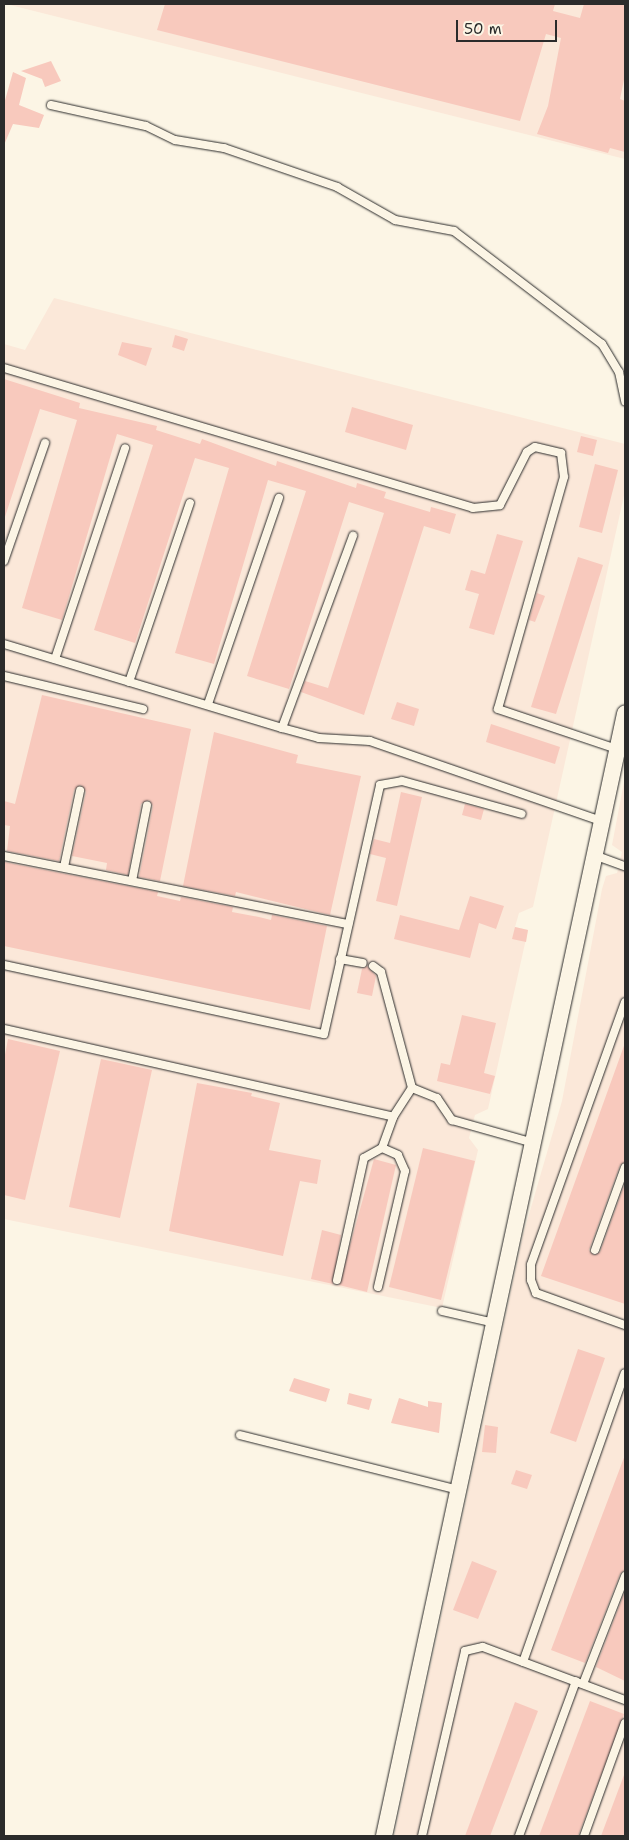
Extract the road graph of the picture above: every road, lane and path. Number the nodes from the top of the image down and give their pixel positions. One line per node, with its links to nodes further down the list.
1 (51, 105): 3 (lane)
2 (4, 368): 18 (lane)
3 (625, 401)
4 (45, 443): 9 (lane)
5 (125, 448): 11 (lane)
6 (279, 498): 14 (lane)
7 (190, 503): 13 (lane)
8 (353, 536): 17 (lane)
9 (4, 561)
10 (4, 644): 11 (lane)
11 (55, 659): 13 (lane)
12 (4, 676): 15 (lane)
13 (129, 682): 14 (lane)
14 (208, 704): 17 (lane)
15 (143, 709)
16 (625, 714): 18 (street)
17 (282, 728): 22 (lane)
18 (617, 750): 22 (street)
19 (80, 791): 26 (lane)
20 (147, 805): 27 (lane)
21 (522, 814): 28 (lane)
22 (601, 821): 23 (street)
23 (594, 855): 25 (lane); 37 (street)
24 (4, 856): 26 (lane)
25 (625, 866)
26 (64, 867): 27 (lane)
27 (132, 881): 28 (lane)
28 (348, 924): 29 (lane)
29 (340, 959): 30 (lane); 31 (lane)
30 (363, 964)
31 (4, 965)
32 (373, 966): 35 (lane)
33 (625, 1002): 45 (lane)
34 (4, 1029): 36 (lane)
35 (412, 1088): 36 (lane); 37 (lane)
36 (392, 1117): 38 (lane)
37 (535, 1143): 44 (street)
38 (382, 1148): 41 (lane); 42 (lane)
39 (625, 1167): 40 (lane)
40 (595, 1250)
41 (337, 1280)
42 (378, 1287)
43 (442, 1311): 44 (lane)
44 (495, 1323): 48 (street)
45 (625, 1325)
46 (625, 1373): 50 (lane)
47 (240, 1435): 48 (lane)
48 (455, 1489): 54 (street)
49 (625, 1576): 51 (lane)
50 (523, 1662): 51 (lane); 55 (lane)
51 (580, 1683): 52 (lane); 56 (lane)
52 (625, 1700)
53 (625, 1723): 57 (lane)
54 (384, 1836)
55 (422, 1836)
56 (519, 1836)
57 (584, 1836)

